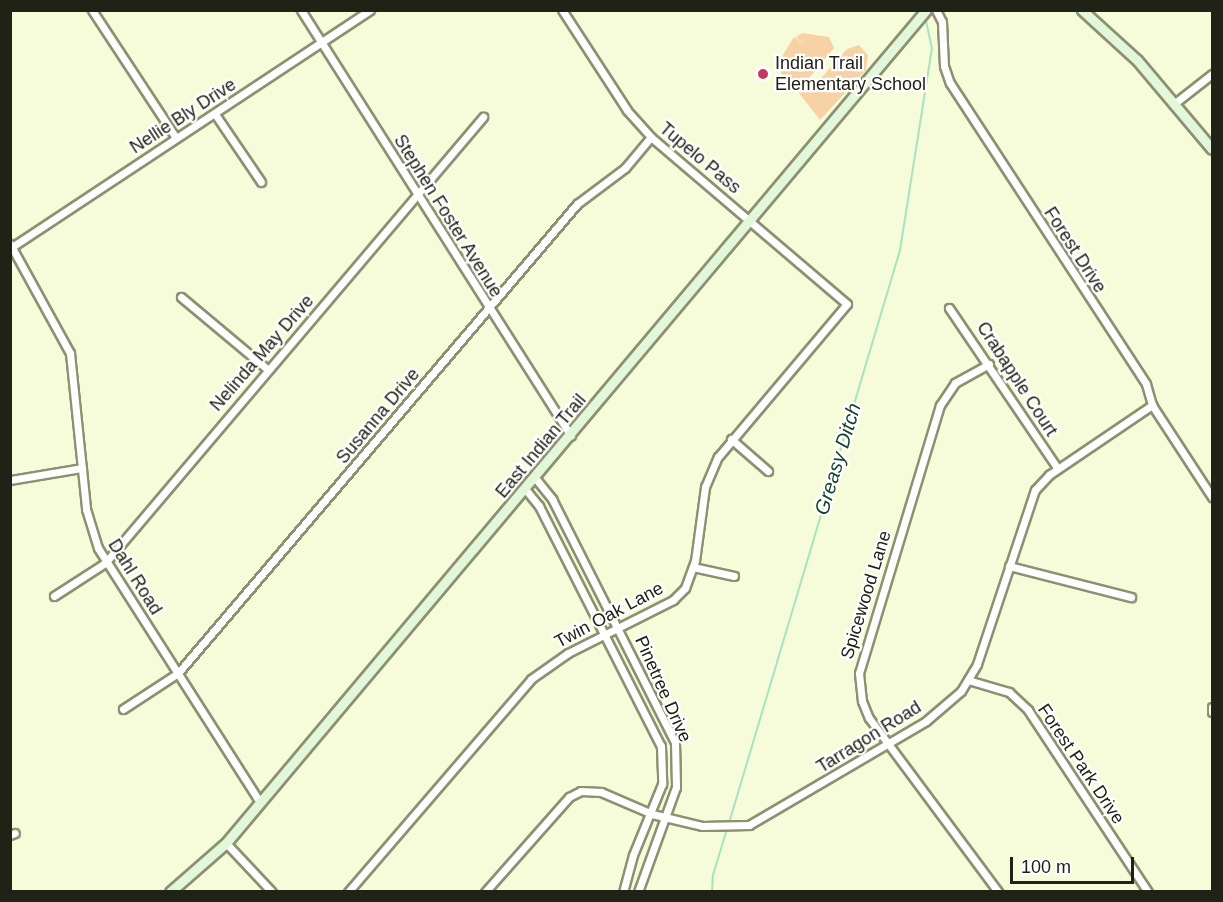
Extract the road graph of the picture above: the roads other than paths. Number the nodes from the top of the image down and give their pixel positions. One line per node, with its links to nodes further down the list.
1 (92, 10): 13 (street)
2 (301, 10): 8 (street, Stephen Foster Avenue)
3 (370, 10): 8 (street, Nellie Bly Drive)
4 (562, 10): 14 (street, Tupelo Pass)
5 (926, 10): 18 (main road, East Indian Trail)
6 (936, 10): 26 (street, Forest Drive)
7 (1082, 10): 10 (main road)
8 (321, 42): 11 (street, Nellie Bly Drive); 17 (street, Stephen Foster Avenue)
9 (1212, 74): 10 (street)
10 (1175, 103): 15 (main road)
11 (215, 114): 13 (street, Nellie Bly Drive); 16 (street)
12 (483, 117): 17 (street, Nelinda May Drive)
13 (176, 138): 19 (street, Nellie Bly Drive)
14 (651, 138): 18 (street, Tupelo Pass); 22 (street, Susanna Drive)
15 (1212, 149)
16 (261, 182)
17 (417, 193): 22 (street, Stephen Foster Avenue); 25 (street, Nelinda May Drive)
18 (749, 221): 21 (street, Tupelo Pass); 27 (main road, East Indian Trail)
19 (11, 246): 29 (street, Dahl Road)
20 (181, 297): 25 (street)
21 (847, 304): 28 (street, Twin Oak Lane)
22 (489, 308): 27 (street, Stephen Foster Avenue); 44 (street, Susanna Drive)
23 (949, 308): 24 (street, Crabapple Court)
24 (989, 364): 30 (street, Crabapple Court); 49 (street, Spicewood Lane)
25 (267, 369): 36 (street, Nelinda May Drive)
26 (1152, 405): 30 (street, Tarragon Road); 35 (street, Forest Drive)
27 (571, 436): 32 (main road, East Indian Trail)
28 (731, 439): 31 (street); 38 (street, Twin Oak Lane)
29 (82, 468): 33 (street); 36 (street, Dahl Road)
30 (1058, 469): 37 (street, Tarragon Road)
31 (768, 471)
32 (536, 479): 34 (main road, East Indian Trail); 42 (street, Pinetree Drive)
33 (10, 480)
34 (526, 490): 43 (street, Pinetree Drive); 50 (main road, East Indian Trail)
35 (1212, 497)
36 (107, 560): 40 (street, Nelinda May Drive); 44 (street, Dahl Road)
37 (1009, 566): 41 (street); 45 (street, Tarragon Road)
38 (693, 567): 39 (street); 42 (street, Twin Oak Lane)
39 (734, 576)
40 (54, 596)
41 (1131, 597)
42 (618, 627): 43 (street, Twin Oak Lane); 52 (street, Pinetree Drive)
43 (605, 633): 51 (street, Pinetree Drive); 56 (street, Twin Oak Lane)
44 (178, 673): 47 (street, Susanna Drive); 50 (street, Dahl Road)
45 (968, 680): 49 (street, Tarragon Road); 61 (street, Forest Park Drive)
46 (1212, 707): 48 (street)
47 (123, 709)
48 (1212, 712)
49 (888, 744): 52 (street, Tarragon Road); 60 (street, Spicewood Lane)
50 (260, 802): 53 (main road, East Indian Trail)
51 (652, 814): 52 (street, Tarragon Road); 57 (street, Tarragon Road); 58 (street, Pinetree Drive)
52 (667, 815): 59 (street, Pinetree Drive)
53 (226, 843): 54 (main road, East Indian Trail); 55 (street)
54 (170, 891)
55 (272, 891)
56 (348, 891)
57 (485, 891)
58 (623, 891)
59 (638, 891)
60 (998, 891)
61 (1148, 891)

